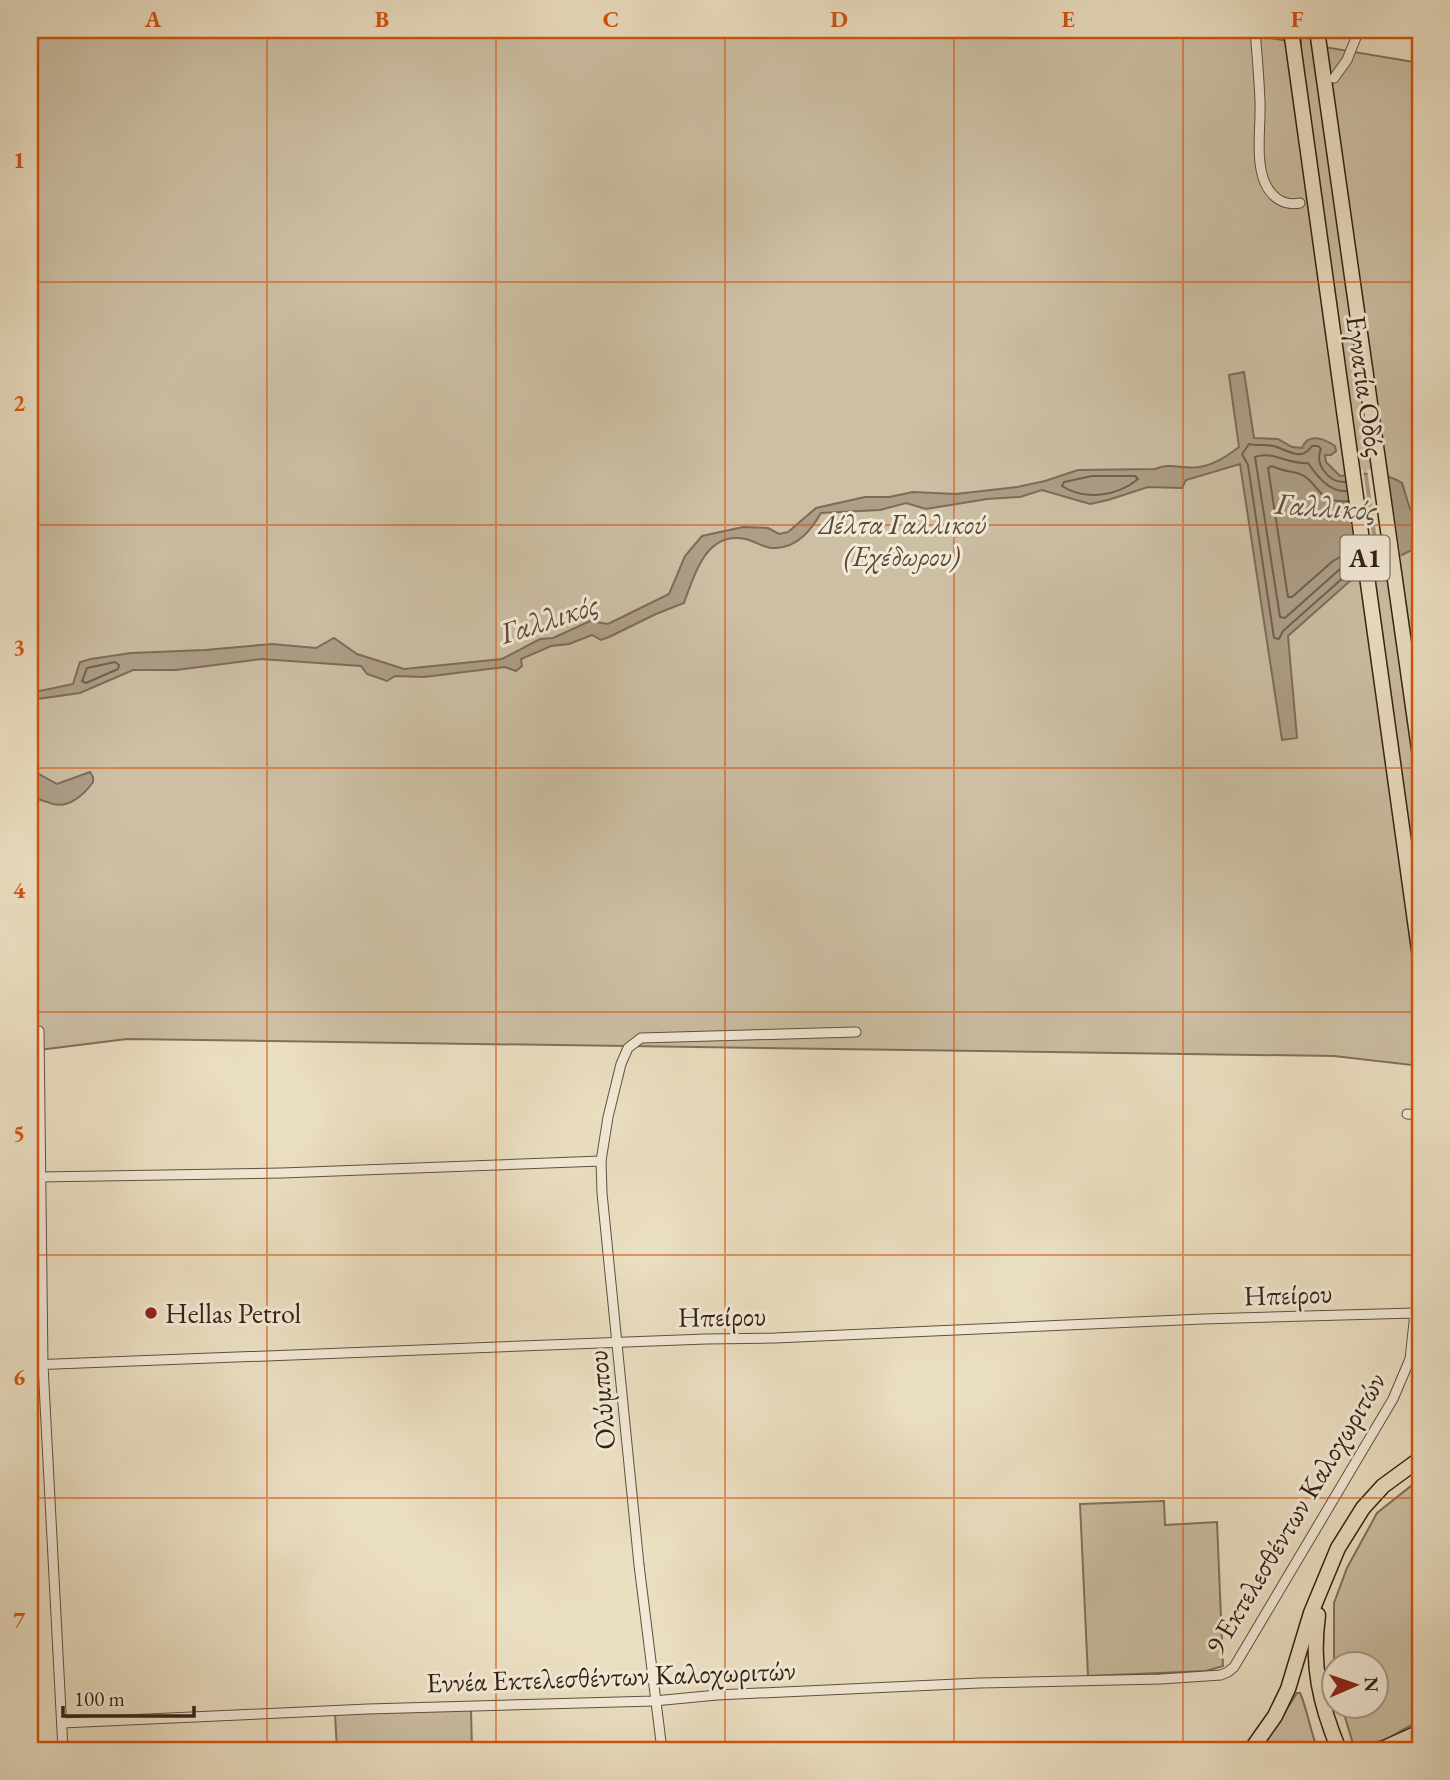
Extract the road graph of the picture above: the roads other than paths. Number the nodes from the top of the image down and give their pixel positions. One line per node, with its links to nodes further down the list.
1 (1255, 30): 7 (street)
2 (1291, 30): 5 (highway); 11 (highway, Εγνατία Οδός / Α1)
3 (1318, 30): 6 (highway); 10 (highway, Εγνατία Οδός / Α1)
4 (1359, 30): 6 (street)
5 (1289, 69)
6 (1332, 71)
7 (1300, 203)
8 (1362, 274): 10 (highway)
9 (1317, 277): 11 (highway)
10 (1362, 347): 12 (highway, Εγνατία Οδός / Α1)
11 (1336, 350): 13 (highway, Εγνατία Οδός / Α1)
12 (1420, 756)
13 (1420, 957)
14 (34, 1031): 19 (street)
15 (856, 1032): 18 (street, Ολύμπου)
16 (1408, 1114): 17 (street)
17 (1420, 1115)
18 (601, 1161): 19 (street); 21 (street, Ολύμπου)
19 (40, 1177): 23 (street)
20 (1415, 1313): 21 (street, Ηπείρου); 26 (street, 9 Εκτελεσθέντων Καλοχωριτών)
21 (618, 1342): 23 (street, Ηπείρου); 27 (street, Ολύμπου)
22 (30, 1365): 23 (street, Ηπείρου)
23 (43, 1365): 28 (street)
24 (1420, 1459): 25 (highway)
25 (1321, 1592): 32 (highway); 33 (highway)
26 (1161, 1679): 27 (street, Εννέα Εκτελεσθέντων Καλοχωριτών)
27 (654, 1701): 28 (street, Εννέα Εκτελεσθέντων Καλοχωριτών); 31 (street, Ολύμπου)
28 (62, 1723): 30 (street)
29 (1420, 1732): 34 (highway)
30 (63, 1750)
31 (662, 1750)
32 (1251, 1750)
33 (1339, 1750)
34 (1380, 1750)

